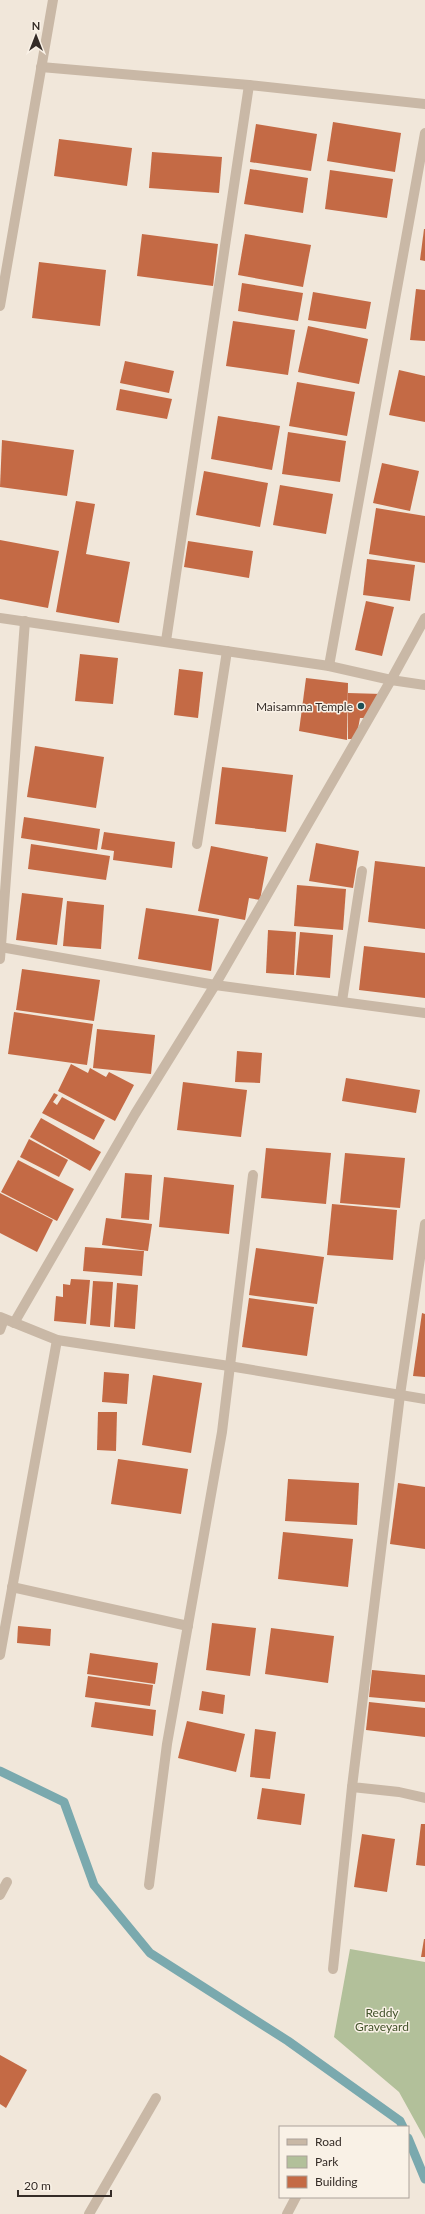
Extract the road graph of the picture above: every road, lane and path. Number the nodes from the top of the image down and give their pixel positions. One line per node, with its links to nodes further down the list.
1 (53, 0): 2 (street)
2 (41, 67): 3 (street); 6 (street)
3 (248, 85): 4 (street); 10 (street)
4 (425, 104)
5 (425, 133): 12 (street)
6 (0, 306)
7 (0, 618): 9 (street)
8 (425, 618): 13 (street)
9 (24, 621): 10 (street); 17 (street)
10 (166, 641): 11 (street)
11 (227, 651): 12 (street); 15 (street)
12 (329, 666): 13 (street)
13 (391, 680): 14 (street); 19 (street)
14 (425, 685)
15 (197, 844)
16 (362, 871): 20 (street)
17 (1, 947): 18 (street); 19 (street)
18 (0, 959)
19 (215, 985): 20 (street); 25 (street)
20 (342, 1001): 21 (street)
21 (425, 1013)
22 (254, 1175): 28 (street)
23 (425, 1224): 29 (street)
24 (2, 1318): 25 (street); 26 (street)
25 (14, 1323): 27 (street)
26 (0, 1330)
27 (57, 1340): 28 (street); 31 (street)
28 (229, 1366): 29 (street); 32 (street)
29 (400, 1395): 30 (street); 34 (street)
30 (425, 1399)
31 (12, 1587): 32 (street); 33 (street)
32 (188, 1626): 37 (street)
33 (0, 1654)
34 (352, 1788): 35 (street); 39 (street)
35 (425, 1798)
36 (7, 1882): 38 (street)
37 (149, 1885)
38 (0, 1895)
39 (333, 1969)
40 (156, 2098): 42 (street)
41 (295, 2198): 43 (street)
42 (90, 2214)
43 (287, 2214)

